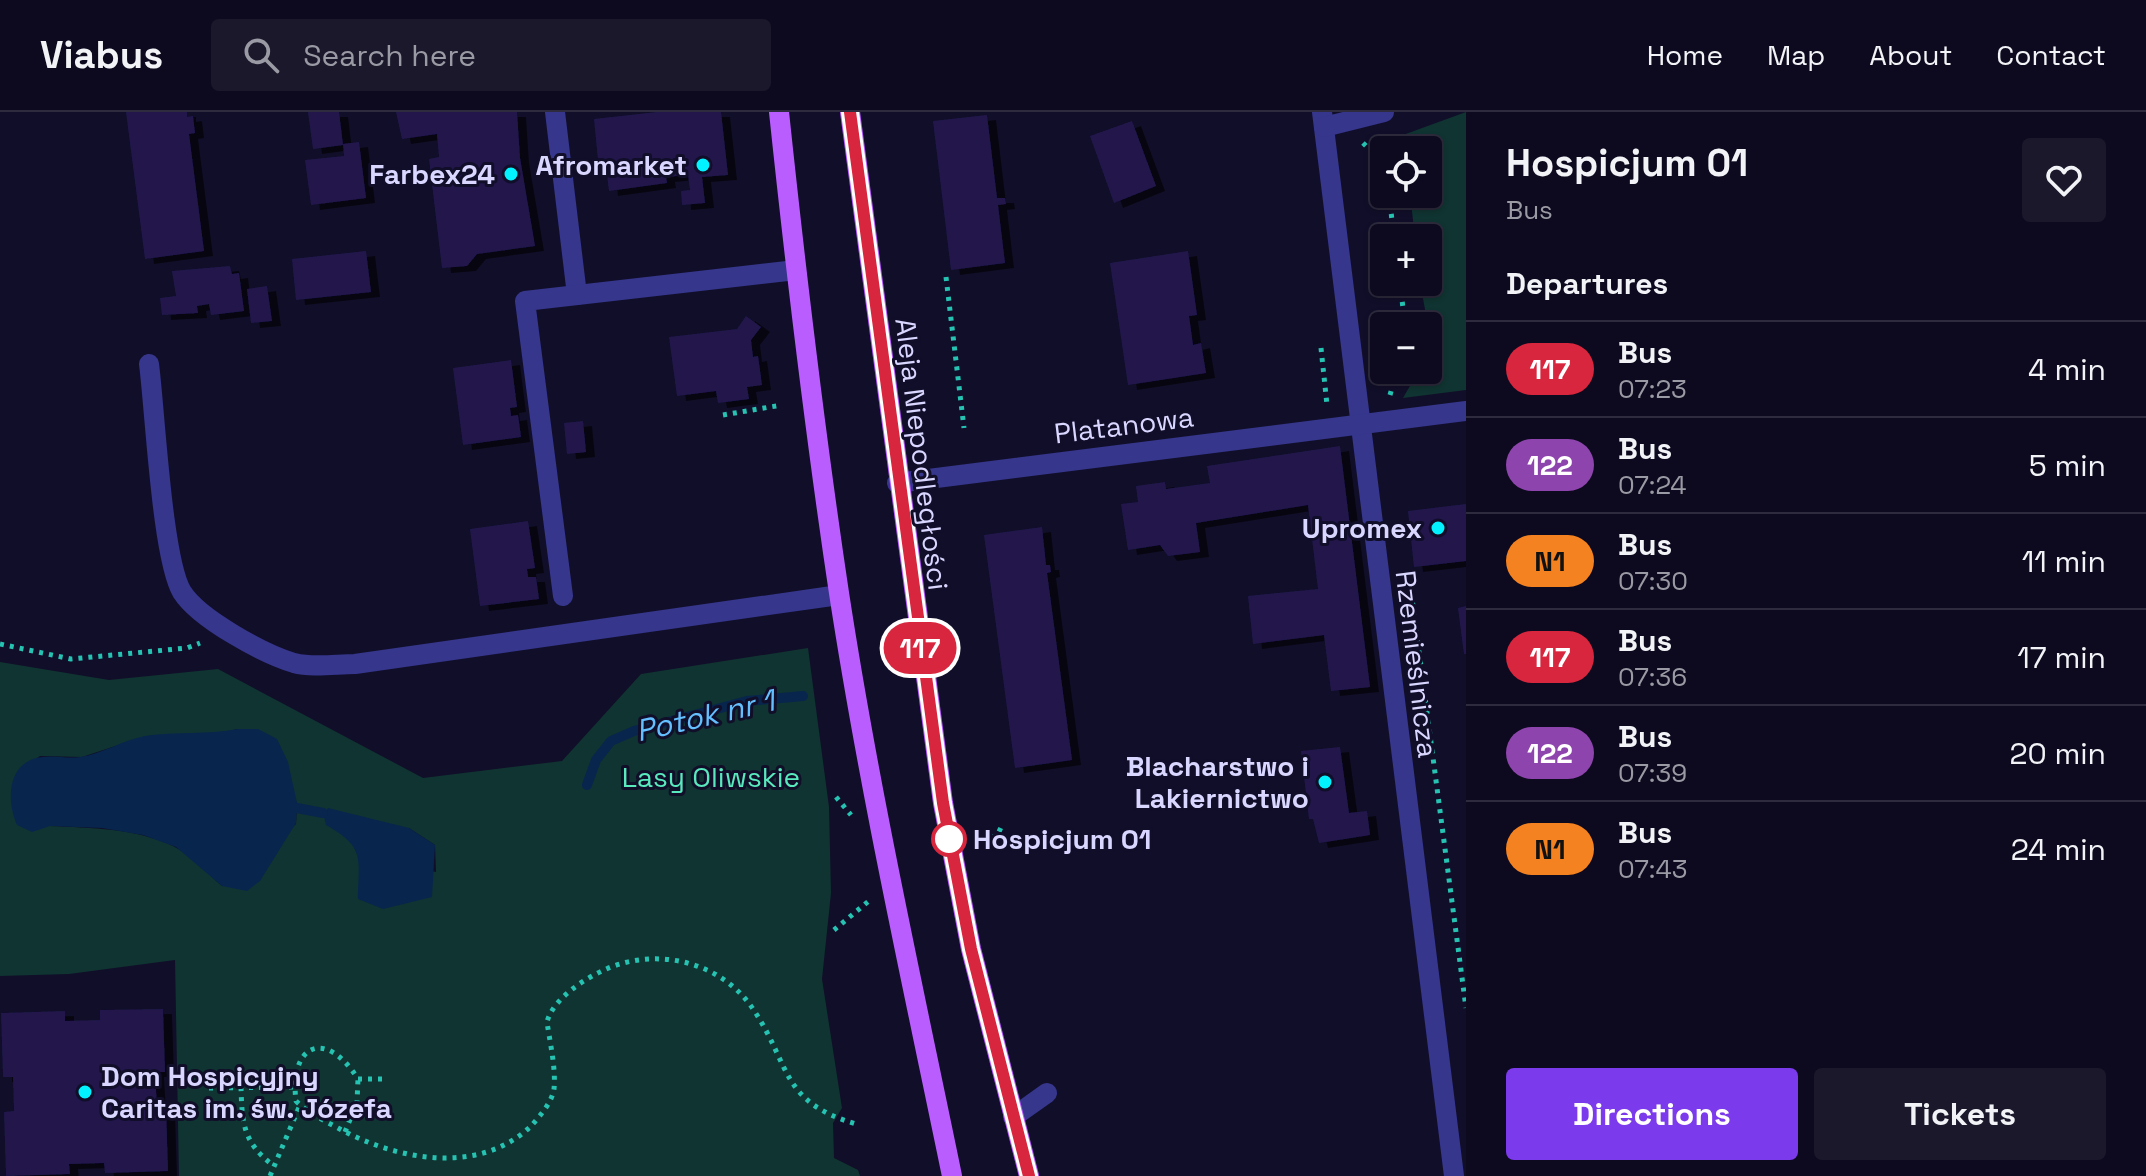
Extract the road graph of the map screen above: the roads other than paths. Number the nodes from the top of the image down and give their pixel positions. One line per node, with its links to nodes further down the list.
1 (555, 112): 7 (street)
2 (779, 112): 6 (main road)
3 (850, 112): 11 (main road, Aleja Niepodległości)
4 (1384, 112): 5 (street)
5 (1323, 120): 10 (street, Rzemieślnicza)
6 (796, 270): 7 (street); 12 (main road)
7 (577, 295): 13 (street)
8 (149, 364): 12 (street)
9 (1466, 411): 10 (street, Platanowa)
10 (1359, 422): 11 (street, Platanowa); 18 (street, Rzemieślnicza)
11 (897, 483): 15 (main road, Aleja Niepodległości)
12 (839, 595): 16 (main road)
13 (563, 596)
14 (1047, 1093): 15 (street)
15 (1013, 1117): 17 (main road, Aleja Niepodległości)
16 (952, 1176)
17 (1029, 1176)
18 (1454, 1176)

